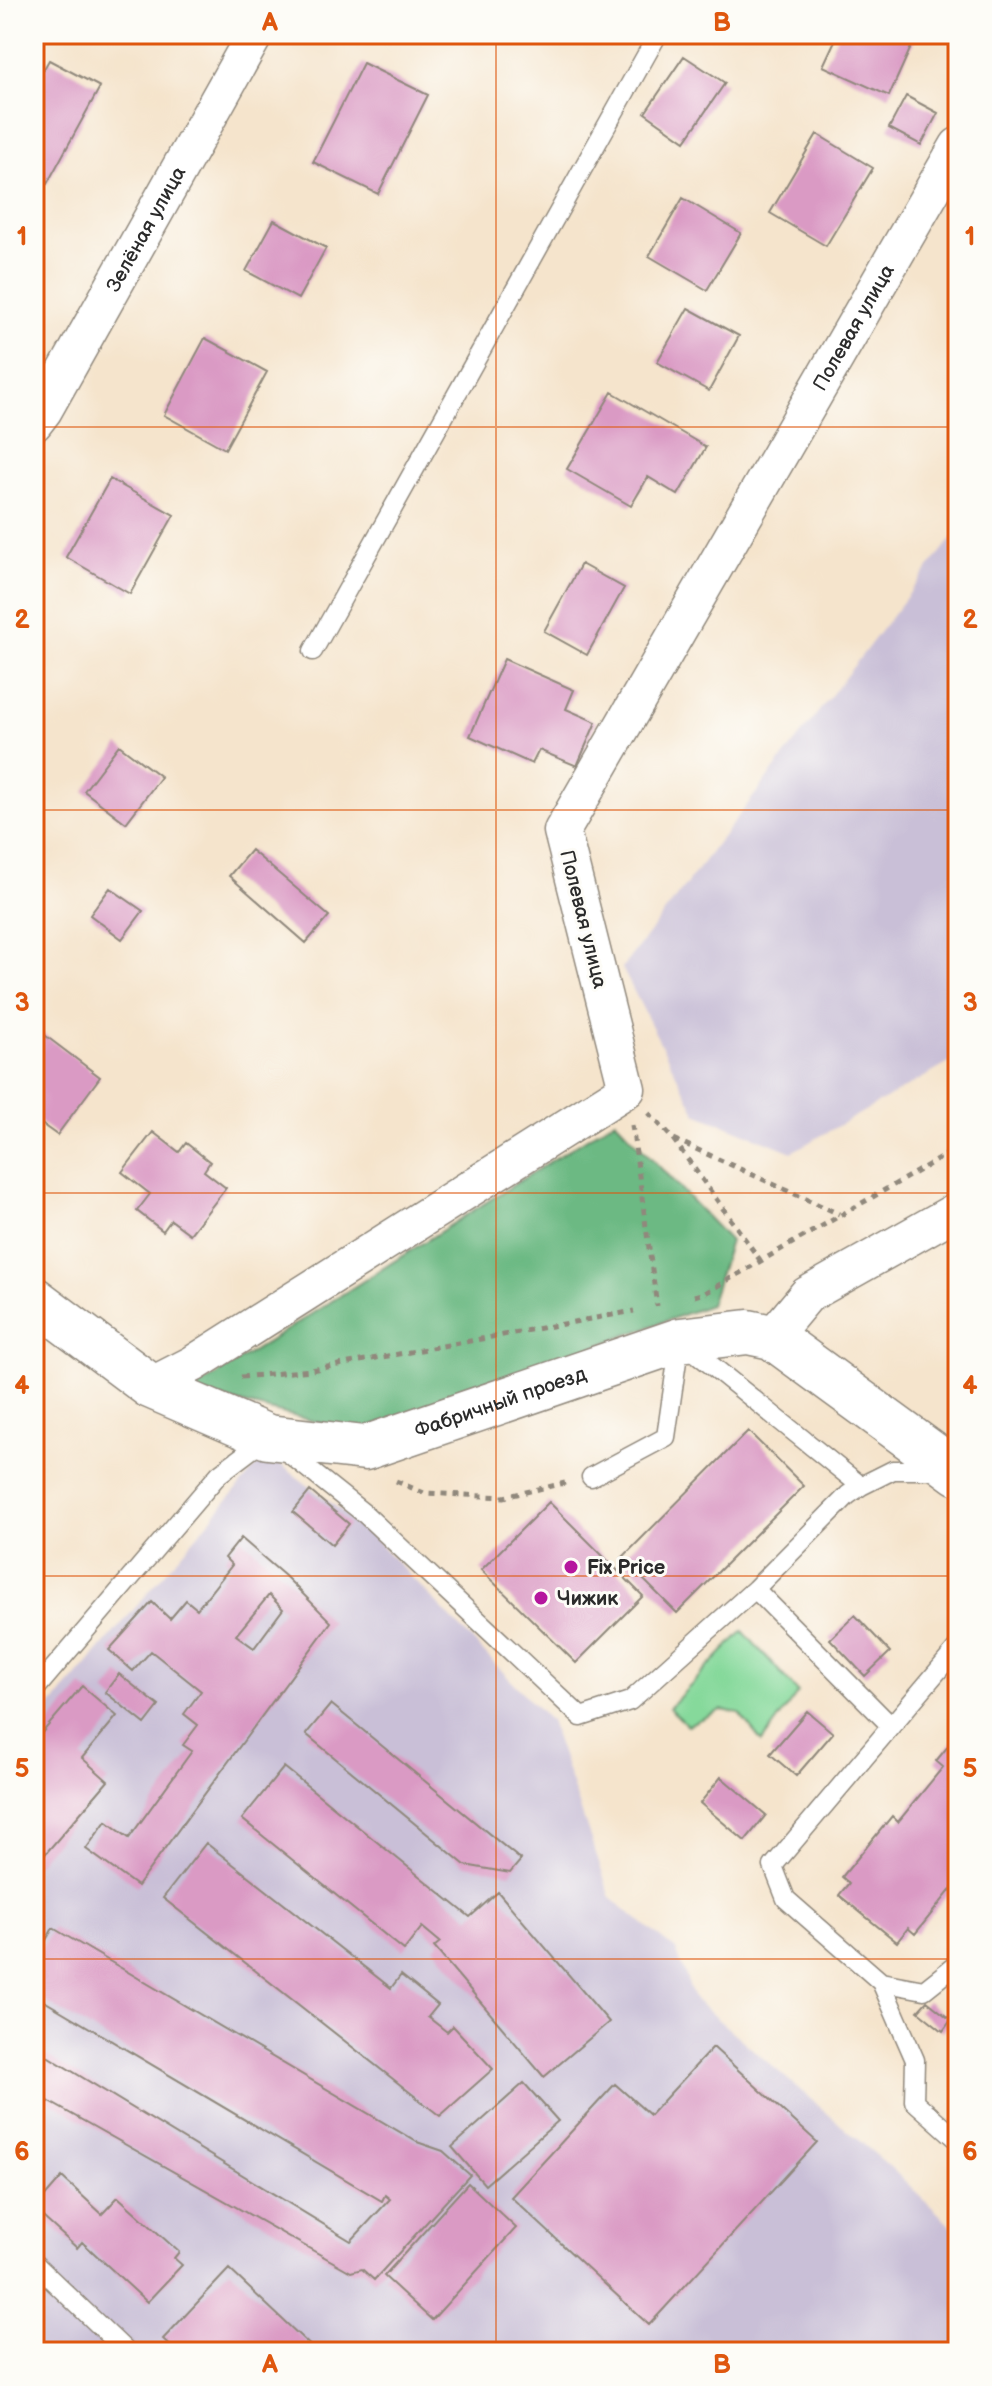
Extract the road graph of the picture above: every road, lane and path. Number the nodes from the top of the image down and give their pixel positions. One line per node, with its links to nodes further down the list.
1 (255, 34): 4 (street, Зелёная улица)
2 (658, 34): 5 (lane)
3 (958, 146): 6 (street, Полевая улица)
4 (34, 423)
5 (313, 651)
6 (627, 1089): 7 (path); 14 (path); 17 (street)
7 (673, 1139): 10 (path); 11 (path)
8 (958, 1148): 10 (path)
9 (958, 1210): 15 (street)
10 (840, 1214): 11 (path)
11 (760, 1260): 14 (path)
12 (34, 1299): 17 (street, Фабричный проезд)
13 (641, 1310): 16 (path)
14 (677, 1314): 15 (street, Фабричный проезд); 18 (street, Фабричный проезд); 21 (lane); 22 (lane)
15 (772, 1337): 19 (street)
16 (311, 1370)
17 (150, 1386): 18 (street, Фабричный проезд)
18 (268, 1437): 23 (lane); 25 (lane)
19 (956, 1471): 22 (lane)
20 (387, 1477): 21 (path)
21 (591, 1477)
22 (861, 1486): 23 (lane)
23 (755, 1589): 26 (lane)
24 (958, 1647): 26 (lane)
25 (34, 1691)
26 (891, 1726): 28 (lane)
27 (958, 1963): 28 (lane)
28 (881, 1982): 29 (lane)
29 (958, 2140)
30 (34, 2263): 31 (lane)
31 (127, 2352)

